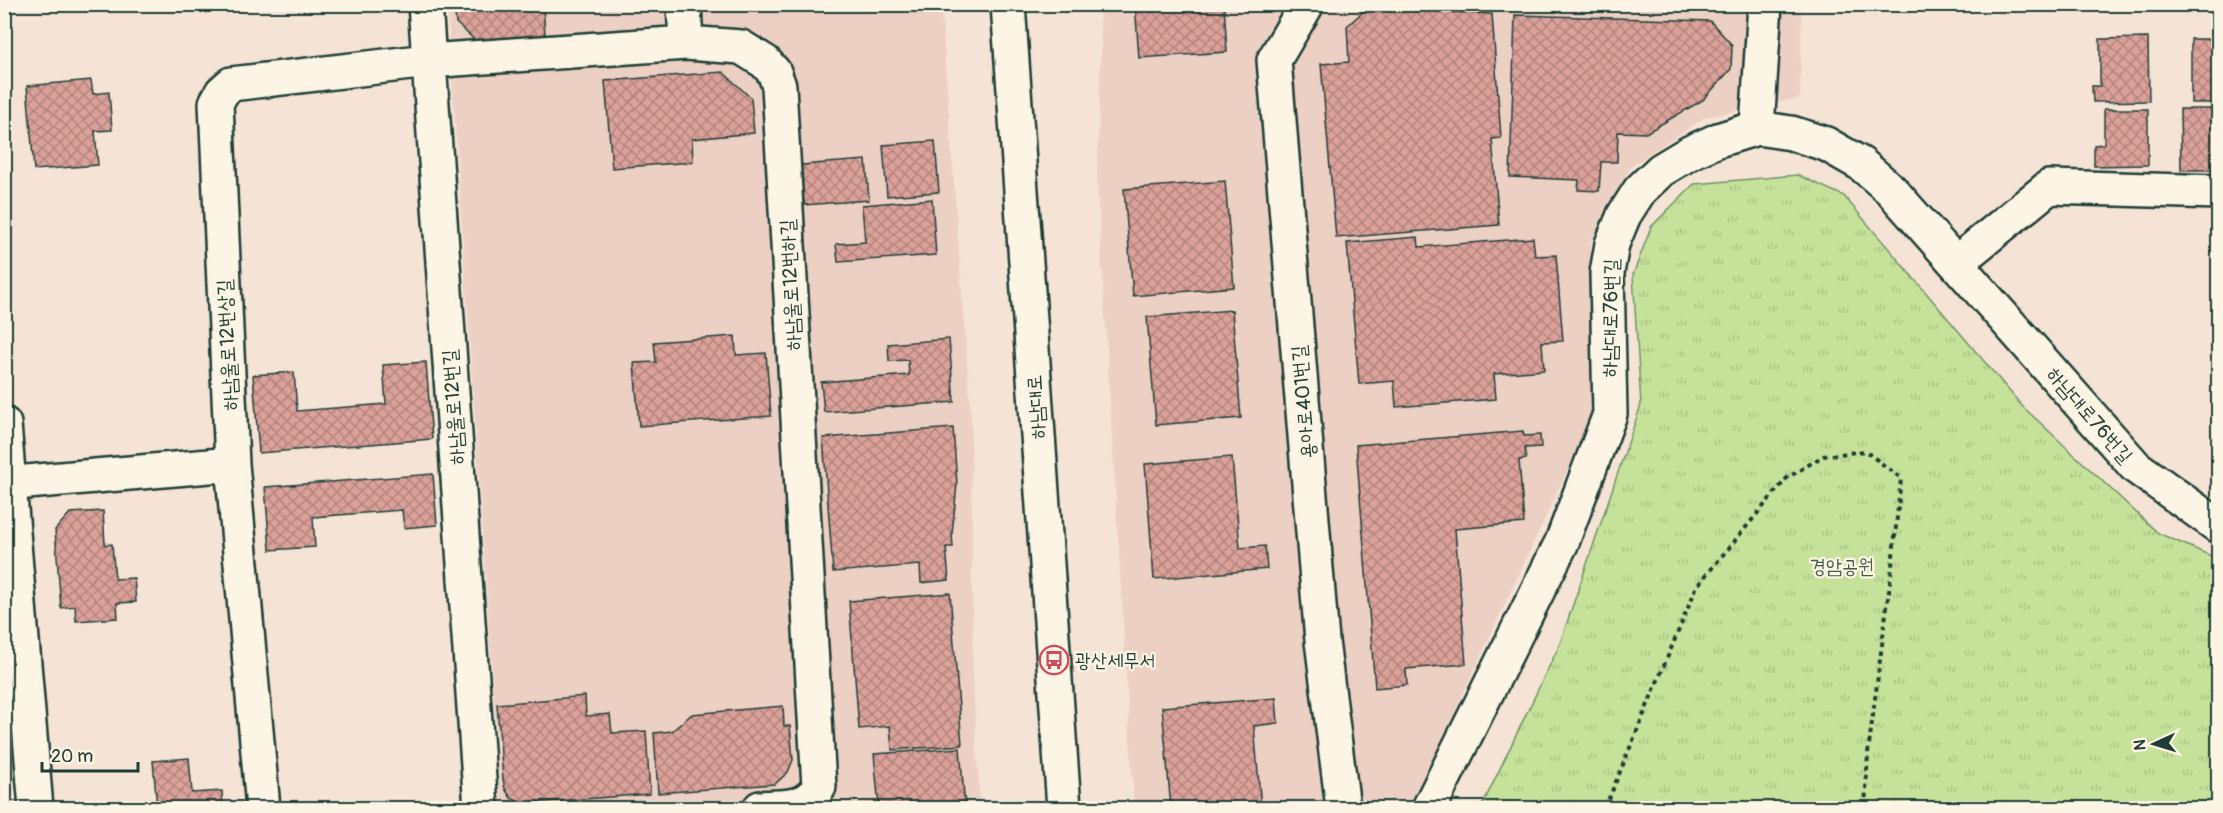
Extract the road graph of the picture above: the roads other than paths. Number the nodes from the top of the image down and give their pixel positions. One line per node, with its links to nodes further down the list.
1 (425, 4): 7 (street, 하남울로12번길)
2 (684, 4): 6 (street)
3 (1307, 4): 20 (street, 용아로401번길)
4 (1765, 4): 8 (street)
5 (1008, 10): 19 (street, 하남대로)
6 (686, 43): 7 (street, 하남울로12번하길); 18 (street, 하남울로12번하길)
7 (428, 61): 12 (street, 하남울로12번상길); 17 (street, 하남울로12번길)
8 (1757, 128): 10 (street, 하남대로76번길); 21 (street, 하남대로76번길)
9 (2218, 192): 10 (street)
10 (1956, 263): 14 (street, 하남대로76번길)
11 (4, 424): 13 (street)
12 (232, 464): 13 (street); 16 (street, 하남울로12번상길)
13 (7, 484): 15 (street)
14 (2218, 526)
15 (36, 808)
16 (263, 808)
17 (481, 808)
18 (760, 808)
19 (1064, 808)
20 (1343, 808)
21 (1429, 808)

